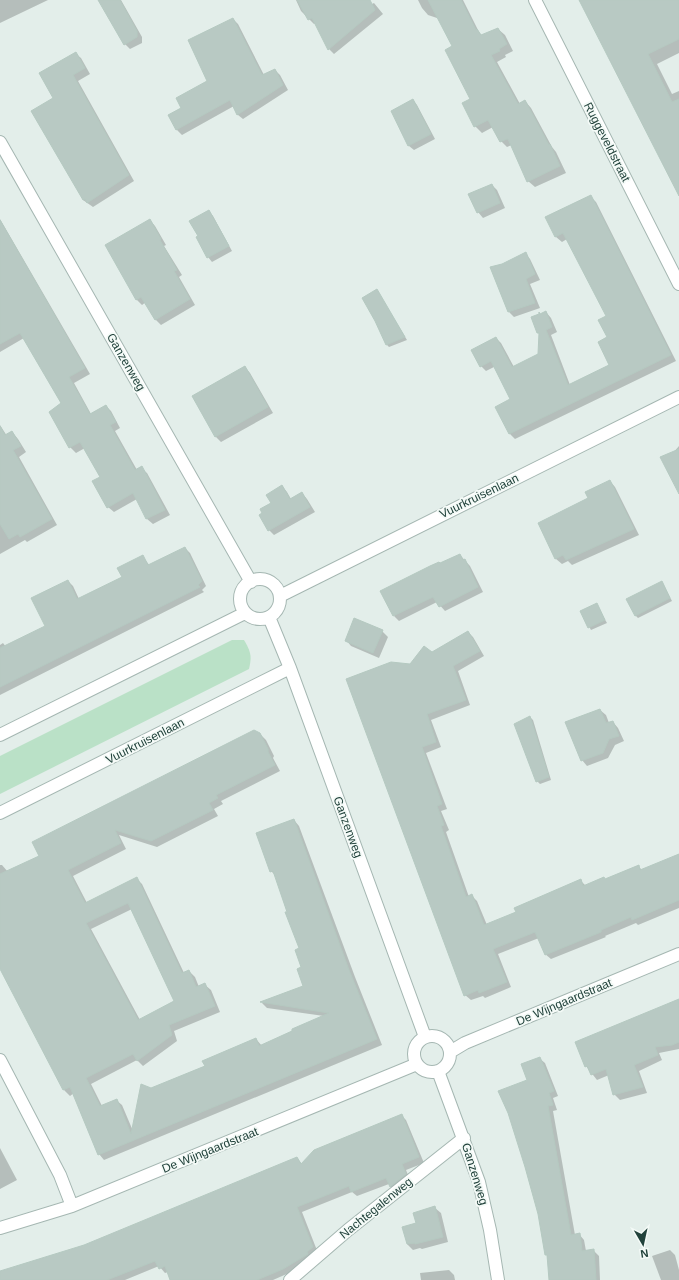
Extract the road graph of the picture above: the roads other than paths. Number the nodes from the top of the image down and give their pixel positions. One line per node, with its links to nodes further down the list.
1 (535, 0): 3 (street, Ruggeveldstraat)
2 (0, 142): 5 (street, Ganzenweg)
3 (679, 284)
4 (679, 397): 6 (street, Vuurkruisenlaan)
5 (251, 582): 6 (street); 7 (street)
6 (280, 596): 8 (street)
7 (245, 613): 8 (street); 10 (street)
8 (269, 617): 9 (street, Ganzenweg)
9 (290, 668): 11 (street, Vuurkruisenlaan); 13 (street, Ganzenweg)
10 (0, 735)
11 (0, 813)
12 (679, 954): 14 (street, De Wijngaardstraat)
13 (425, 1037): 14 (street); 16 (street)
14 (450, 1052): 17 (street)
15 (0, 1060): 19 (street)
16 (417, 1064): 17 (street); 19 (street, De Wijngaardstraat)
17 (438, 1071): 18 (street, Ganzenweg)
18 (464, 1138): 21 (street, Nachtegalenweg); 22 (street, Ganzenweg)
19 (72, 1206): 20 (street, De Wijngaardstraat)
20 (0, 1228)
21 (290, 1280)
22 (498, 1280)

